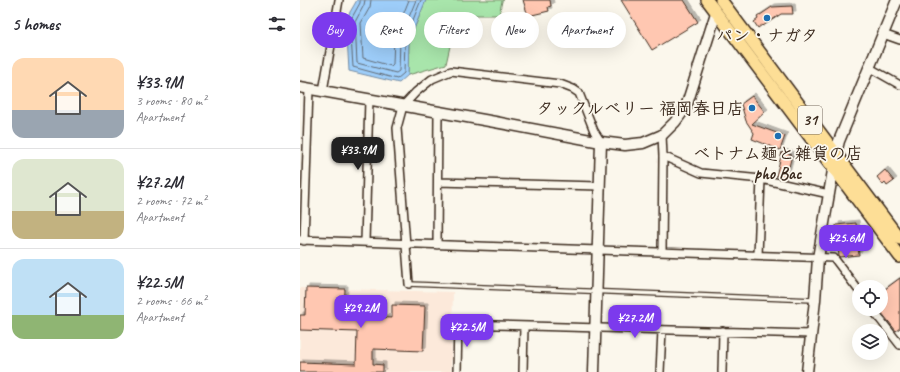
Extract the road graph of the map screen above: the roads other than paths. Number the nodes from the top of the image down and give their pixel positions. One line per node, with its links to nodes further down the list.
1 (339, 0): 11 (street)
2 (707, 0): 5 (main road, 31)
3 (721, 0): 17 (main road, 31)
4 (897, 0): 6 (street)
5 (716, 13): 15 (street); 19 (main road, 31)
6 (883, 34): 7 (street); 8 (street)
7 (900, 40)
8 (870, 68): 9 (street); 17 (street)
9 (900, 85)
10 (304, 88): 11 (street); 24 (street)
11 (323, 91): 12 (street)
12 (369, 99): 13 (street); 26 (street)
13 (403, 106): 14 (street); 16 (street); 27 (street)
14 (438, 112): 16 (street); 21 (street)
15 (662, 135): 16 (street); 18 (street)
16 (601, 142): 22 (street)
17 (836, 153): 19 (street); 25 (main road, 31)
18 (663, 156): 20 (street); 30 (street)
19 (833, 167): 23 (street); 32 (main road, 31)
20 (761, 179): 23 (street); 31 (street)
21 (438, 182): 22 (street); 28 (street)
22 (600, 186): 29 (street)
23 (829, 194): 33 (street)
24 (302, 240): 26 (street)
25 (900, 240)
26 (365, 242): 27 (street)
27 (407, 244): 28 (street); 35 (street)
28 (437, 245): 29 (street)
29 (598, 250): 30 (street); 36 (street)
30 (662, 252): 31 (street)
31 (758, 255): 33 (street)
32 (900, 257)
33 (818, 258): 34 (street); 37 (street)
34 (852, 282)
35 (409, 284): 36 (lane)
36 (596, 291): 37 (lane); 40 (street)
37 (815, 300): 43 (street)
38 (877, 316): 44 (street)
39 (524, 326): 40 (street); 45 (street); 46 (street)
40 (595, 328): 41 (street); 47 (street)
41 (662, 330): 42 (street); 48 (street)
42 (723, 331): 43 (street); 49 (street)
43 (812, 334): 50 (street)
44 (900, 345)
45 (457, 372)
46 (523, 372)
47 (594, 372)
48 (660, 372)
49 (722, 372)
50 (807, 372)

